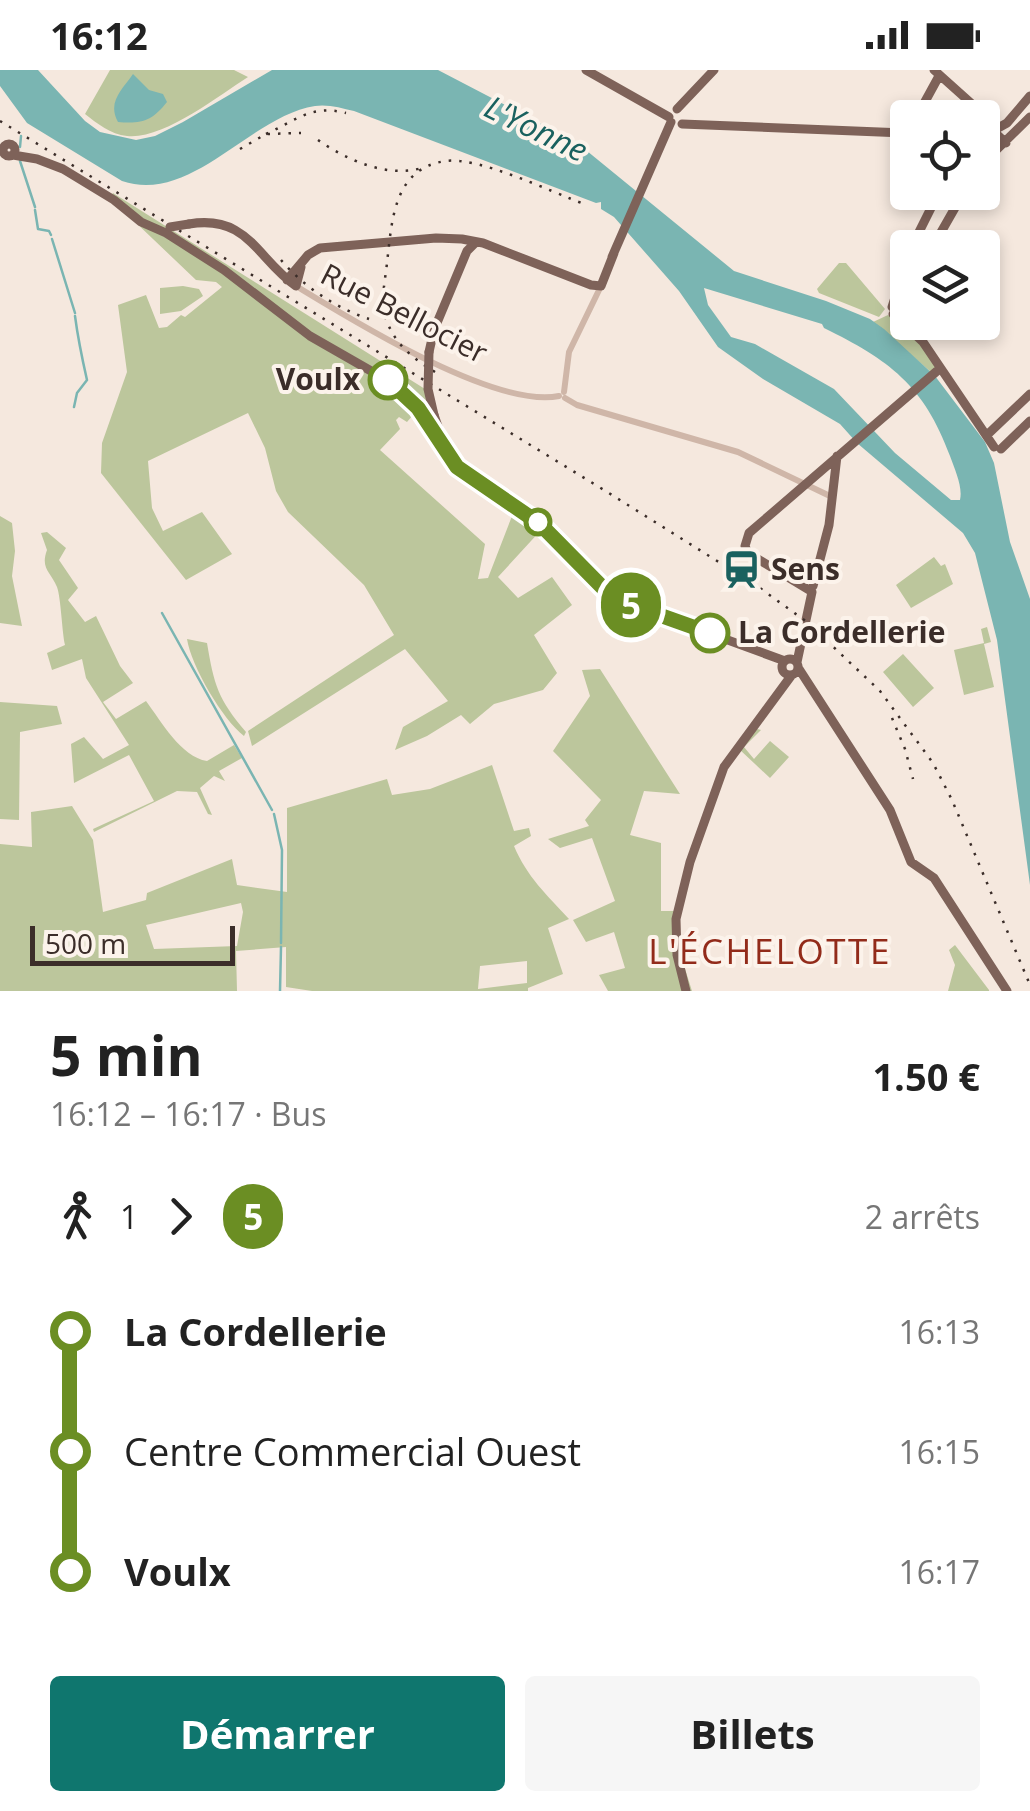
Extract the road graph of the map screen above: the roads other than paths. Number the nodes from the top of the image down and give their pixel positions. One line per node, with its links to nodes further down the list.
1 (590, 70): 7 (main road)
2 (714, 70): 7 (main road)
3 (939, 72): 5 (main road); 6 (main road)
4 (1030, 96): 9 (main road)
5 (925, 100)
6 (965, 100)
7 (677, 117): 10 (main road); 17 (main road)
8 (1030, 117): 12 (main road)
9 (1000, 125)
10 (890, 132)
11 (1000, 135): 12 (main road)
12 (1008, 142): 13 (main road)
13 (1000, 149)
14 (8, 150): 15 (main road)
15 (168, 229): 18 (main road, Rue Bellocier, bridge); 27 (main road)
16 (469, 244): 18 (main road); 19 (main road); 27 (main road, bridge)
17 (614, 253): 19 (main road); 19 (main road)
18 (292, 283): 23 (street, Rue Bellocier)
19 (592, 285): 23 (street)
20 (921, 340): 21 (main road)
21 (938, 371): 25 (main road); 26 (main road)
22 (1030, 394): 25 (main road)
23 (563, 395): 28 (street, Rue Bellocier)
24 (1030, 421): 25 (main road)
25 (987, 435)
26 (832, 464): 28 (main road); 29 (main road)
27 (466, 471): 31 (main road)
28 (803, 486): 29 (street, Rue Bellocier); 30 (main road)
29 (833, 498): 30 (main road)
30 (811, 590): 31 (main road); 31 (main road)
31 (790, 668): 32 (main road); 35 (main road)
32 (694, 849): 33 (main road); 33 (main road)
33 (683, 888): 34 (main road)
34 (686, 991)
35 (1008, 991)

